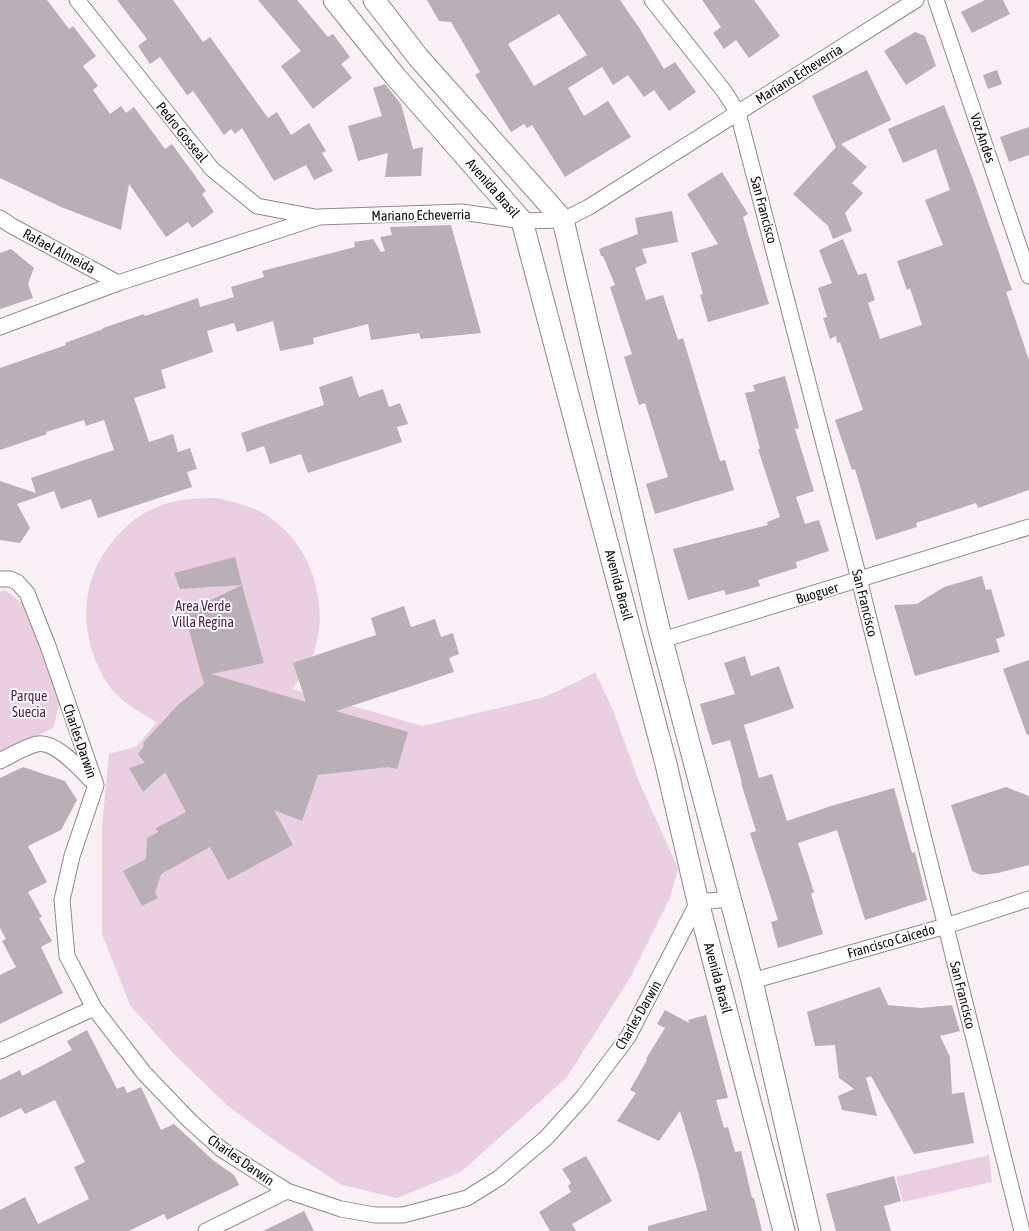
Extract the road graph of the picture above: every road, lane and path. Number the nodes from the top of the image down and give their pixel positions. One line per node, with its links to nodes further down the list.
1 (77, 0): 9 (street, Pedro Gosseal)
2 (334, 0): 11 (street, Avenida Brasil)
3 (374, 0): 10 (street, Avenida Brasil)
4 (652, 0): 7 (street, San Francisco)
5 (936, 0): 12 (street, Voz Andes)
6 (911, 1): 7 (street, Mariano Echeverria)
7 (738, 113): 10 (street, Mariano Echeverria); 17 (street, San Francisco)
8 (0, 218): 13 (street, Rafael Almeida)
9 (318, 218): 11 (street, Mariano Echeverria); 13 (street, Mariano Echeverria)
10 (563, 220): 11 (street, Mariano Echeverria); 18 (street, Avenida Brasil)
11 (522, 221): 23 (street, Avenida Brasil)
12 (1029, 276)
13 (118, 283): 14 (street, Mariano Echeverria)
14 (0, 327)
15 (1029, 527): 17 (street, Buoguer)
16 (0, 579): 20 (street, Charles Darwin)
17 (859, 580): 18 (street, Buoguer); 24 (street, San Francisco)
18 (662, 640): 21 (street, Avenida Brasil)
19 (0, 761): 20 (street)
20 (96, 785): 26 (street, Charles Darwin)
21 (730, 899): 23 (street); 25 (street, Avenida Brasil)
22 (1029, 899): 24 (street, Francisco Caicedo)
23 (698, 902): 28 (street, Charles Darwin); 30 (street, Avenida Brasil)
24 (946, 926): 25 (street, Francisco Caicedo); 32 (street, San Francisco)
25 (752, 981): 31 (street, Avenida Brasil)
26 (94, 1008): 27 (street); 28 (street, Charles Darwin)
27 (0, 1051)
28 (287, 1191): 29 (street)
29 (206, 1231)
30 (784, 1231)
31 (810, 1231)
32 (1022, 1231)

